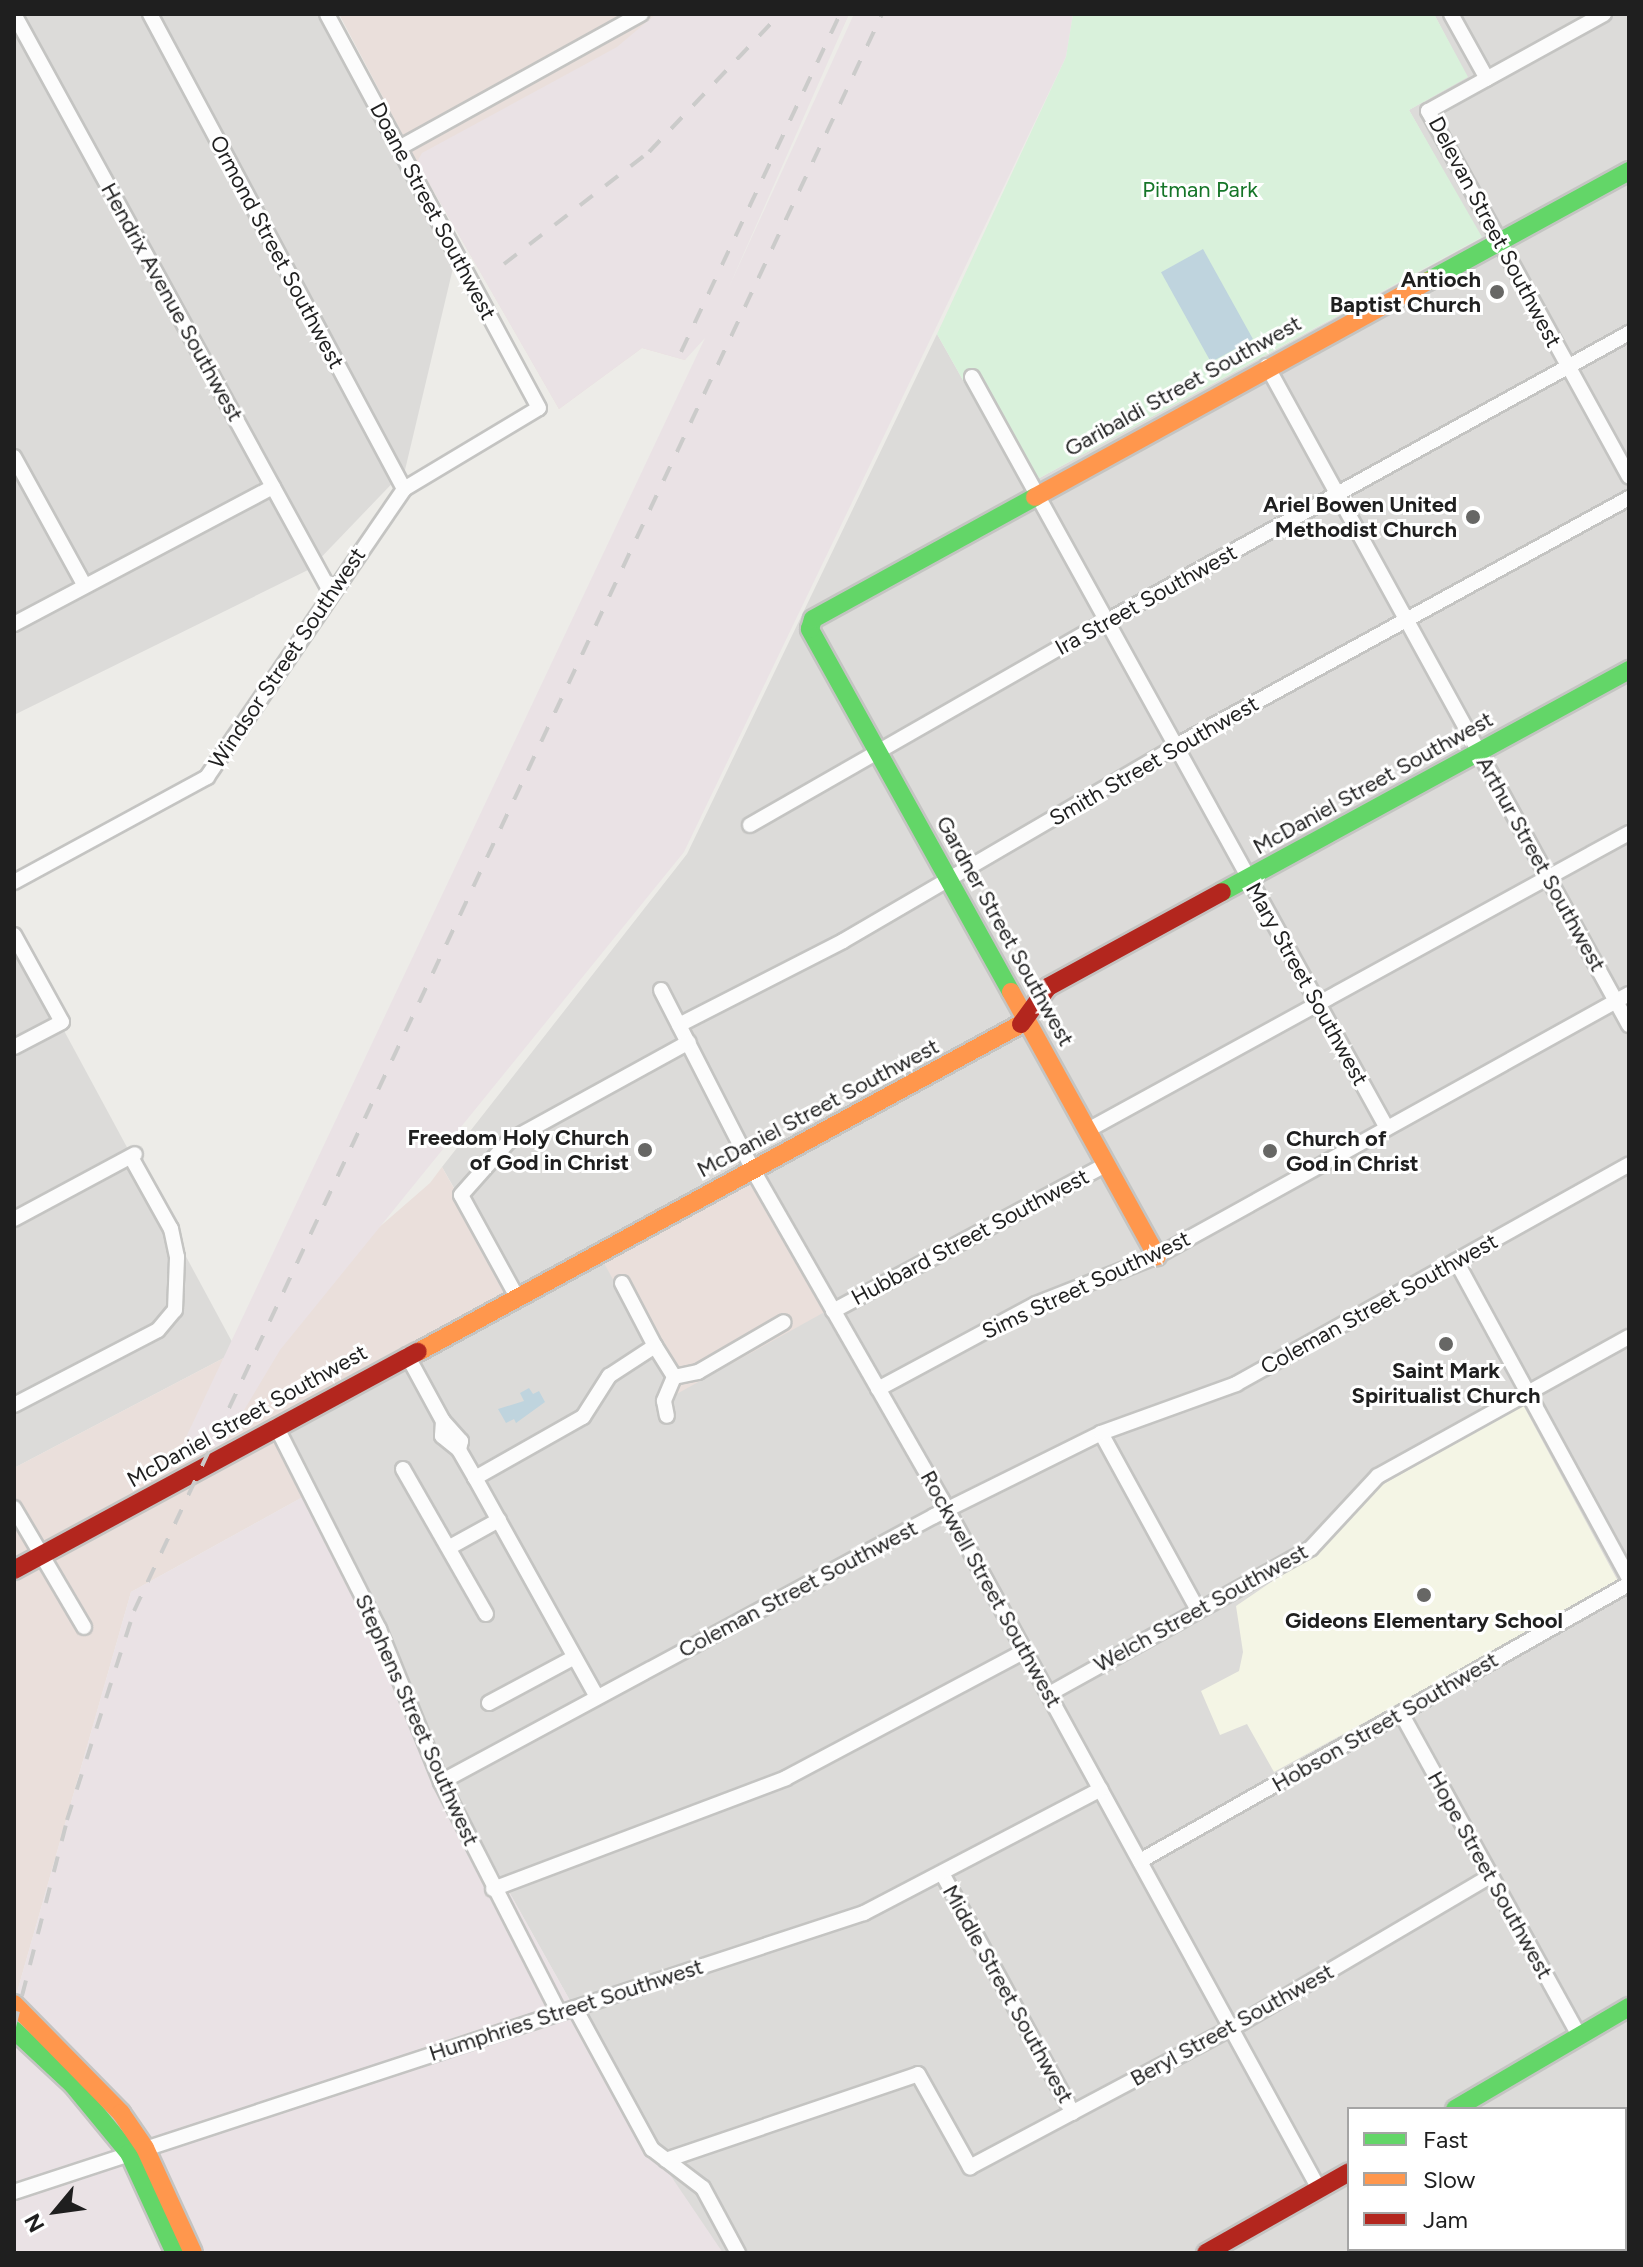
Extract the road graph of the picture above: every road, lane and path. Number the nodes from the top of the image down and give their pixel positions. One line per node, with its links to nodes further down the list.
1 (14, 14): 18 (street, Hendrix Avenue Southwest)
2 (150, 14): 19 (street, Ormond Street Southwest)
3 (327, 14): 8 (street, Doane Street Southwest)
4 (641, 14): 8 (street)
5 (1451, 14): 7 (street)
6 (1604, 14): 7 (street)
7 (1487, 79): 10 (street, Delevan Street Southwest)
8 (399, 148): 15 (street, Doane Street Southwest)
9 (1629, 171): 10 (street, Garibaldi Street Southwest)
10 (1500, 242): 12 (street, Garibaldi Street Southwest); 13 (street, Delevan Street Southwest)
11 (1629, 333): 13 (street, Ira Street Southwest)
12 (1267, 366): 20 (street, Arthur Street Southwest); 21 (street, Garibaldi Street Southwest)
13 (1569, 367): 17 (street, Delevan Street Southwest); 20 (street, Ira Street Southwest)
14 (972, 377): 21 (street, Mary Street Southwest)
15 (539, 408): 19 (street, Windsor Street Southwest)
16 (14, 457): 23 (street)
17 (1629, 476)
18 (273, 487): 23 (street); 24 (street, Hendrix Avenue Southwest)
19 (404, 489): 24 (street, Windsor Street Southwest)
20 (1338, 494): 25 (street, Arthur Street Southwest); 26 (street, Ira Street Southwest)
21 (1037, 495): 26 (street, Mary Street Southwest); 28 (street, Garibaldi Street Southwest)
22 (1629, 498): 25 (street, Smith Street Southwest)
23 (85, 586): 27 (street)
24 (330, 591): 37 (street, Windsor Street Southwest)
25 (1407, 620): 30 (street, Smith Street Southwest); 32 (street, Arthur Street Southwest)
26 (1106, 621): 30 (street, Mary Street Southwest); 31 (street, Ira Street Southwest)
27 (14, 624)
28 (810, 629): 31 (street, Gardner Street Southwest)
29 (1629, 670): 32 (street, McDaniel Street Southwest)
30 (1175, 747): 36 (street, Mary Street Southwest); 38 (street, Smith Street Southwest)
31 (876, 750): 33 (street, Ira Street Southwest); 38 (street, Gardner Street Southwest)
32 (1480, 751): 35 (street, Arthur Street Southwest); 36 (street, McDaniel Street Southwest)
33 (750, 825)
34 (1629, 833): 35 (street)
35 (1549, 877): 41 (street, Arthur Street Southwest); 42 (street)
36 (1248, 878): 42 (street, Mary Street Southwest); 43 (street, McDaniel Street Southwest)
37 (15, 879)
38 (948, 879): 43 (street, Gardner Street Southwest); 44 (street, Smith Street Southwest)
39 (14, 935): 47 (street)
40 (661, 990): 44 (street, Rockwell Street Southwest)
41 (1622, 997): 45 (street, Arthur Street Southwest); 48 (street, Sims Street Southwest)
42 (1318, 1004): 48 (street, Mary Street Southwest); 49 (street)
43 (1025, 1018): 49 (street, Gardner Street Southwest); 52 (street, McDaniel Street Southwest)
44 (679, 1025): 46 (street, Rockwell Street Southwest)
45 (1629, 1025)
46 (689, 1042): 52 (street, Rockwell Street Southwest); 57 (street)
47 (14, 1047)
48 (1387, 1128): 54 (street, Sims Street Southwest)
49 (1088, 1130): 50 (street, Gardner Street Southwest)
50 (1107, 1164): 54 (street, Gardner Street Southwest); 58 (street, Hubbard Street Southwest)
51 (1629, 1164): 55 (street, Coleman Street Southwest)
52 (753, 1170): 57 (street, McDaniel Street Southwest); 58 (street, Rockwell Street Southwest)
53 (14, 1219): 66 (street)
54 (1157, 1256): 64 (street, Sims Street Southwest)
55 (1456, 1261): 65 (street); 69 (street, Coleman Street Southwest)
56 (622, 1283): 61 (street)
57 (517, 1297): 62 (street, McDaniel Street Southwest)
58 (833, 1311): 64 (street, Rockwell Street Southwest)
59 (784, 1322): 63 (street)
60 (1629, 1337): 65 (street, Welch Street Southwest)
61 (655, 1346): 63 (street); 71 (street)
62 (407, 1355): 68 (street, McDaniel Street Southwest); 71 (street)
63 (674, 1377): 67 (street)
64 (878, 1389): 73 (street, Rockwell Street Southwest)
65 (1528, 1393): 78 (street); 79 (street, Welch Street Southwest)
66 (14, 1405)
67 (667, 1416)
68 (276, 1426): 76 (street, McDaniel Street Southwest); 88 (street, Stephens Street Southwest)
69 (1101, 1433): 73 (street, Coleman Street Southwest); 79 (street)
70 (403, 1469): 75 (street)
71 (475, 1478): 74 (street)
72 (14, 1508): 76 (street)
73 (948, 1509): 82 (street, Rockwell Street Southwest); 85 (street, Coleman Street Southwest)
74 (499, 1520): 75 (street); 83 (street)
75 (450, 1547): 80 (street)
76 (40, 1555): 77 (street, McDaniel Street Southwest); 81 (street)
77 (14, 1570)
78 (1629, 1581): 87 (street, Hobson Street Southwest)
79 (1198, 1610): 84 (street, Welch Street Southwest)
80 (486, 1614)
81 (84, 1627)
82 (1025, 1651): 84 (street, Rockwell Street Southwest); 93 (street)
83 (573, 1658): 85 (street); 86 (street)
84 (1049, 1694): 89 (street, Rockwell Street Southwest)
85 (597, 1697): 88 (street, Coleman Street Southwest)
86 (489, 1703)
87 (1401, 1713): 90 (street, Hobson Street Southwest); 92 (street, Hope Street Southwest)
88 (441, 1782): 93 (street, Stephens Street Southwest)
89 (1101, 1789): 90 (street, Rockwell Street Southwest); 91 (street, Humphries Street Southwest)
90 (1140, 1861): 98 (street, Rockwell Street Southwest)
91 (943, 1875): 96 (street, Humphries Street Southwest); 102 (street, Middle Street Southwest)
92 (1491, 1876): 98 (street, Beryl Street Southwest); 100 (street, Hope Street Southwest)
93 (493, 1889): 97 (street, Stephens Street Southwest)
94 (14, 2004): 103 (street)
95 (1629, 2007): 100 (street)
96 (575, 2008): 97 (street, Humphries Street Southwest); 104 (street)
97 (559, 2013): 103 (street, Humphries Street Southwest)
98 (1232, 2028): 102 (street, Beryl Street Southwest); 106 (street, Rockwell Street Southwest)
99 (14, 2030): 103 (street)
100 (1579, 2036): 101 (street)
101 (1463, 2107)
102 (1073, 2113): 104 (street, Beryl Street Southwest)
103 (137, 2150): 107 (street, Humphries Street Southwest); 108 (street); 109 (street)
104 (666, 2160): 110 (street)
105 (1347, 2173): 106 (street)
106 (1319, 2189): 111 (street)
107 (14, 2192)
108 (175, 2253)
109 (193, 2253)
110 (738, 2253)
111 (1206, 2253)

